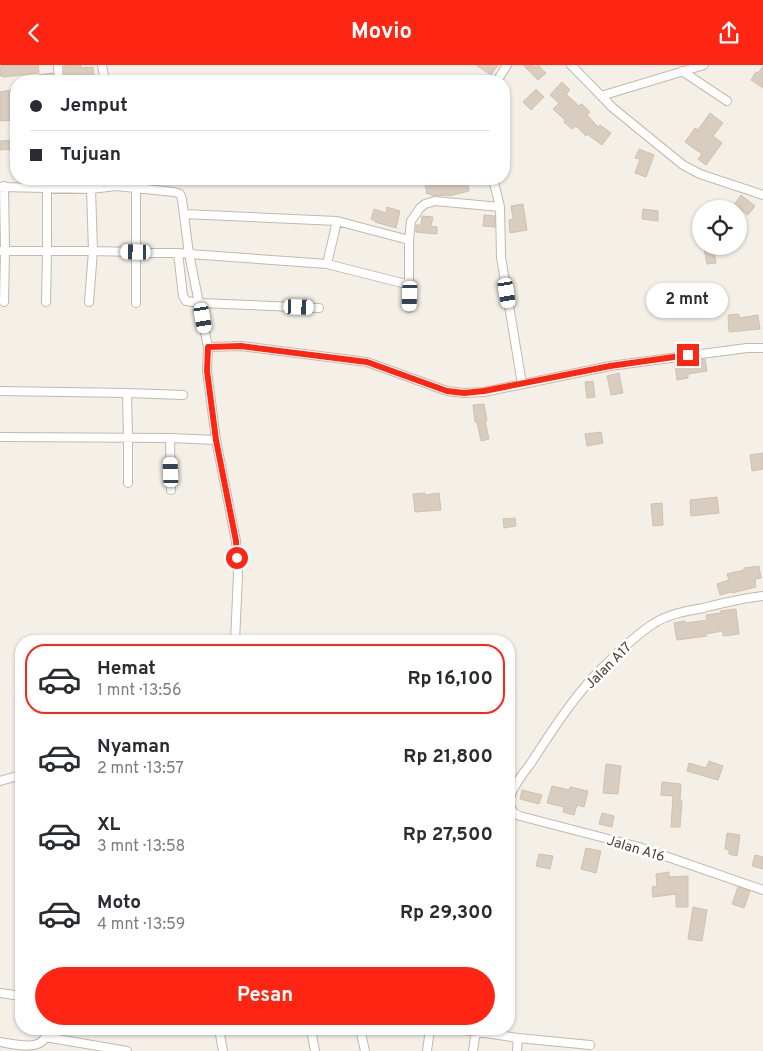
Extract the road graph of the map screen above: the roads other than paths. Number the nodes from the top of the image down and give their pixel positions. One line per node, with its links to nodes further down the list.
1 (571, 65): 4 (street)
2 (704, 65): 3 (street)
3 (682, 71): 4 (street); 5 (street)
4 (601, 96): 13 (street)
5 (727, 101)
6 (108, 185): 11 (street)
7 (123, 185): 12 (street)
8 (494, 185): 14 (street)
9 (2, 186): 10 (street); 18 (street)
10 (47, 187): 11 (street); 19 (street)
11 (91, 189): 20 (street)
12 (136, 189): 15 (street); 21 (street)
13 (763, 195)
14 (500, 207): 17 (street); 35 (street)
15 (184, 214): 16 (street); 23 (street)
16 (337, 221): 17 (street); 24 (street)
17 (410, 240): 25 (street)
18 (3, 251): 19 (street); 27 (street)
19 (47, 251): 20 (street); 26 (street)
20 (93, 251): 21 (street); 28 (street)
21 (136, 252): 22 (street); 29 (street)
22 (178, 253): 23 (street); 30 (street)
23 (189, 254): 24 (street); 30 (street)
24 (327, 264): 25 (street)
25 (410, 285): 32 (street)
26 (46, 301)
27 (4, 302)
28 (89, 302)
29 (136, 303)
30 (200, 303): 31 (street); 33 (street)
31 (319, 308)
32 (409, 308)
33 (208, 347): 35 (street); 42 (street)
34 (763, 348): 35 (street)
35 (522, 384)
36 (0, 391): 37 (street)
37 (126, 393): 38 (street); 40 (street)
38 (183, 395)
39 (0, 437): 40 (street)
40 (128, 437): 41 (street); 43 (street)
41 (170, 438): 42 (street); 44 (street)
42 (216, 440): 46 (street)
43 (128, 483)
44 (171, 489)
45 (763, 596): 49 (street, Jalan A17)
46 (235, 635)
47 (15, 777): 48 (street)
48 (0, 781)
49 (515, 788)
50 (515, 814): 51 (street, Jalan A16)
51 (763, 890)
52 (0, 993): 53 (street)
53 (15, 995)
54 (220, 1035): 67 (street)
55 (312, 1035): 68 (street)
56 (361, 1035): 69 (street)
57 (429, 1035): 70 (street)
58 (475, 1035): 71 (street)
59 (504, 1035): 61 (street)
60 (45, 1037): 65 (street); 66 (street)
61 (518, 1037): 64 (street); 72 (street)
62 (0, 1042): 65 (street)
63 (590, 1045): 64 (street)
64 (567, 1047)
65 (23, 1048)
66 (127, 1051)
67 (223, 1051)
68 (315, 1051)
69 (365, 1051)
70 (427, 1051)
71 (473, 1051)
72 (517, 1051)

